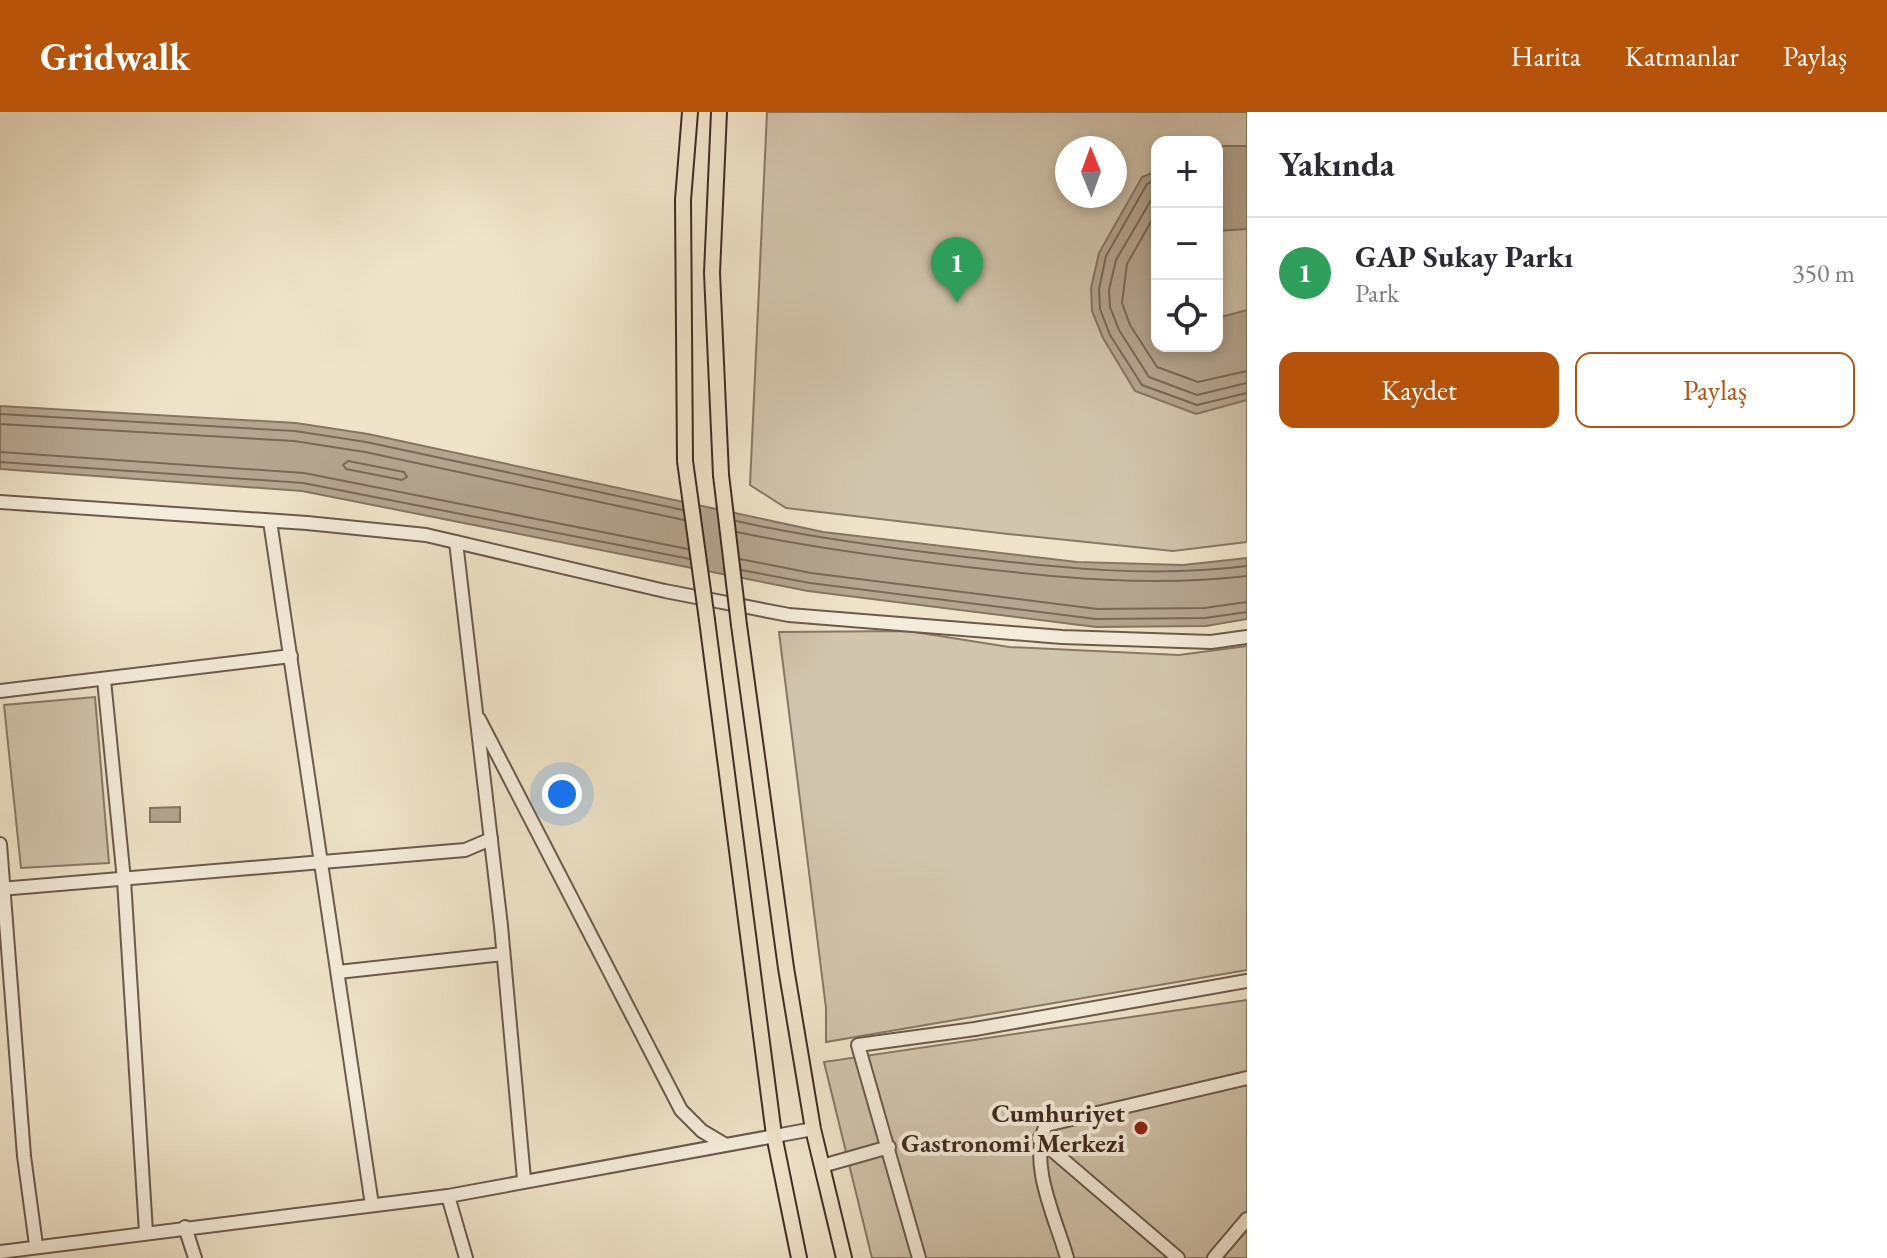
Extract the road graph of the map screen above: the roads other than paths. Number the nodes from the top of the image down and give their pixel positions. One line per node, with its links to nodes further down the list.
1 (690, 112): 22 (main road, bridge)
2 (719, 112): 21 (main road, bridge)
3 (0, 502): 4 (street)
4 (270, 521): 5 (street); 7 (street)
5 (456, 542): 6 (street); 10 (street)
6 (1247, 637)
7 (291, 656): 8 (street); 13 (street)
8 (104, 680): 9 (street); 14 (street)
9 (0, 691)
10 (476, 713): 11 (street); 24 (street)
11 (491, 839): 13 (street); 16 (street)
12 (0, 844): 15 (street)
13 (322, 861): 14 (street); 17 (street)
14 (124, 880): 15 (street); 32 (street)
15 (2, 889): 19 (street)
16 (503, 954): 17 (street); 27 (street)
17 (338, 972): 29 (street)
18 (1247, 981): 25 (street)
19 (6, 990): 33 (street)
20 (1247, 1078): 23 (street)
21 (813, 1129): 22 (street); 26 (main road)
22 (774, 1135): 24 (street); 37 (main road)
23 (1039, 1139): 40 (street); 41 (street)
24 (724, 1144): 27 (street)
25 (889, 1147): 26 (street); 39 (street)
26 (822, 1166): 38 (main road)
27 (524, 1179): 28 (street)
28 (448, 1196): 29 (street); 36 (street)
29 (372, 1205): 31 (street)
30 (1247, 1219): 42 (street)
31 (185, 1227): 32 (street); 35 (street)
32 (146, 1232): 33 (street)
33 (36, 1245): 34 (street)
34 (0, 1252)
35 (195, 1258)
36 (466, 1258)
37 (799, 1258)
38 (844, 1258)
39 (919, 1258)
40 (1067, 1258)
41 (1178, 1258)
42 (1214, 1258)

